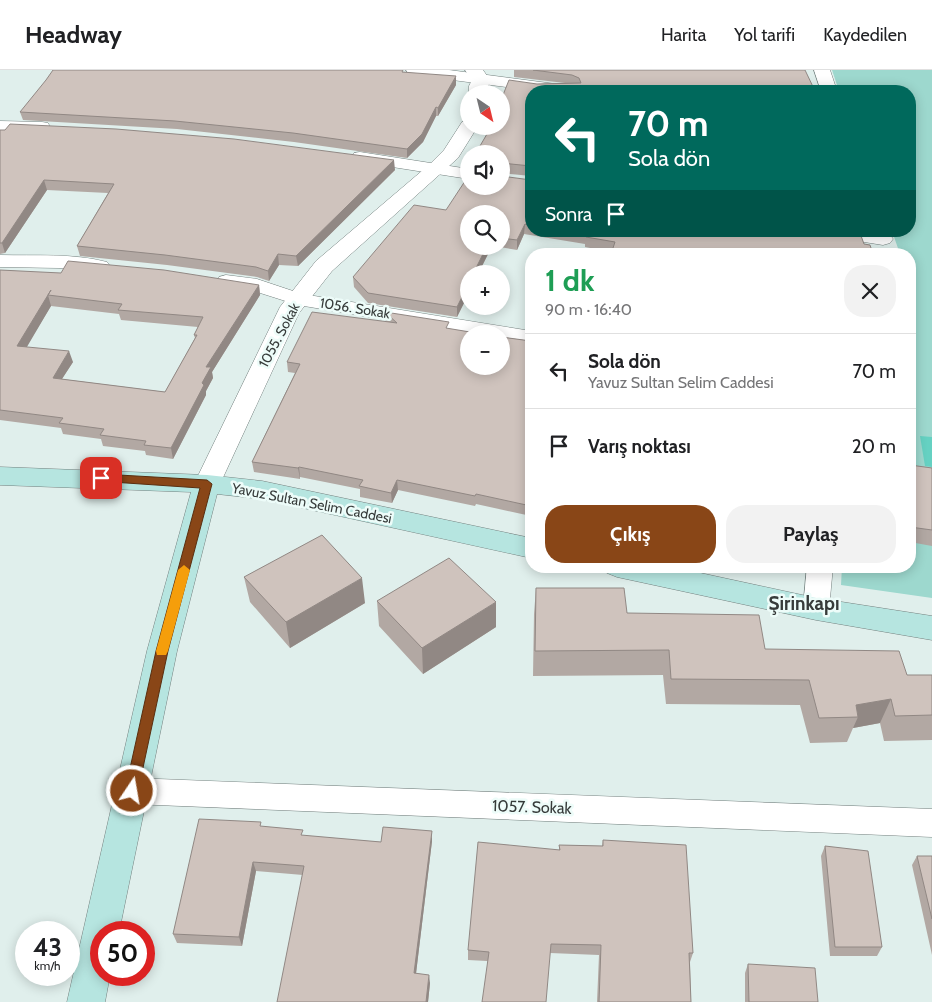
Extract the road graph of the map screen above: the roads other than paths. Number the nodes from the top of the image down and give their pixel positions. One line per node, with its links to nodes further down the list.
1 (414, 70): 3 (street)
2 (822, 70): 4 (street)
3 (477, 81): 5 (street)
4 (827, 85)
5 (525, 86)
6 (0, 126): 7 (street)
7 (62, 127)
8 (464, 135): 10 (street, 1055. Sokak)
9 (348, 156): 10 (street)
10 (437, 168): 11 (street); 17 (street, 1055. Sokak)
11 (460, 172)
12 (864, 237): 13 (street)
13 (884, 241)
14 (0, 261): 15 (street)
15 (118, 268)
16 (212, 279): 17 (street, 1056. Sokak)
17 (298, 299): 18 (street, 1056. Sokak); 20 (street, 1055. Sokak)
18 (525, 336)
19 (0, 476): 20 (main road, Yavuz Sultan Selim Caddesi)
20 (207, 484): 21 (main road, Yavuz Sultan Selim Caddesi); 26 (main road)
21 (525, 547)
22 (649, 573): 24 (main road)
23 (819, 573): 24 (street)
24 (816, 609): 25 (main road)
25 (932, 628)
26 (132, 791): 27 (street, 1057. Sokak); 28 (main road)
27 (932, 823)
28 (86, 1002)

